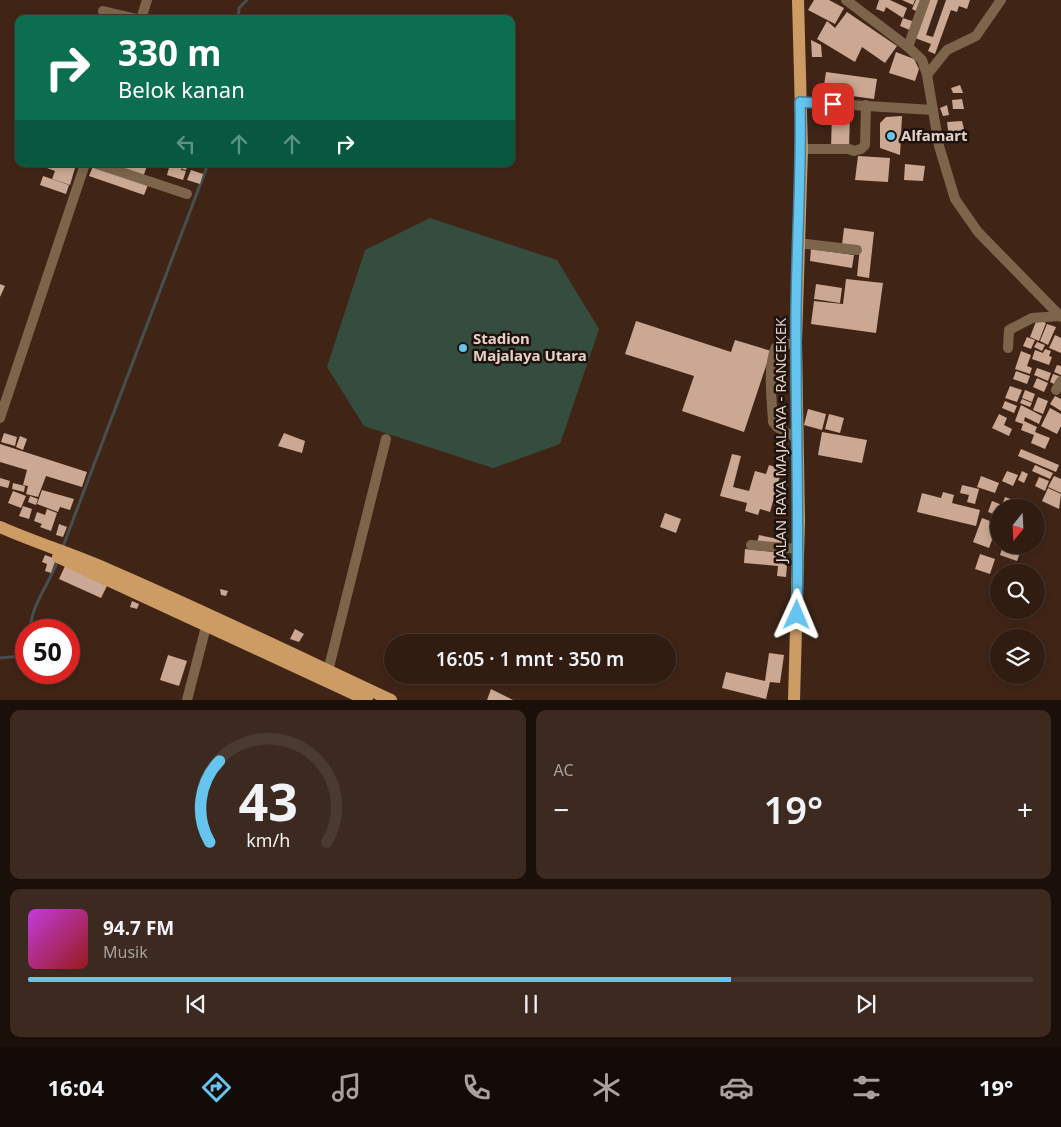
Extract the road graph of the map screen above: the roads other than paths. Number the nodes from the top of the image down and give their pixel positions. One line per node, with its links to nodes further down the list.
1 (148, 0): 8 (street)
2 (798, 0): 11 (main road, JALAN RAYA MAJALAYA - RANCEKEK)
3 (846, 0): 9 (street)
4 (925, 0): 9 (street)
5 (1000, 0): 10 (street)
6 (103, 11): 7 (street)
7 (120, 15)
8 (142, 15)
9 (908, 47): 10 (street)
10 (927, 75): 13 (street)
11 (800, 102): 12 (street); 14 (main road, JALAN RAYA MAJALAYA - RANCEKEK)
12 (866, 105): 13 (street); 14 (street)
13 (933, 110): 20 (street)
14 (802, 148): 18 (main road, JALAN RAYA MAJALAYA - RANCEKEK)
15 (81, 167): 23 (street)
16 (106, 167): 17 (street)
17 (187, 194)
18 (798, 243): 19 (street); 21 (main road, JALAN RAYA MAJALAYA - RANCEKEK)
19 (857, 250)
20 (1061, 317): 22 (street)
21 (796, 342): 25 (main road, JALAN RAYA MAJALAYA - RANCEKEK); 25 (street)
22 (1008, 348)
23 (0, 418)
24 (386, 439): 30 (street)
25 (798, 439): 28 (main road, JALAN RAYA MAJALAYA - RANCEKEK)
26 (0, 527): 29 (main road)
27 (751, 545): 28 (street)
28 (798, 550): 34 (main road, JALAN RAYA MAJALAYA - RANCEKEK)
29 (208, 621): 30 (main road); 31 (street); 32 (main road)
30 (328, 671): 33 (main road)
31 (187, 700)
32 (366, 700)
33 (392, 700)
34 (794, 700)

